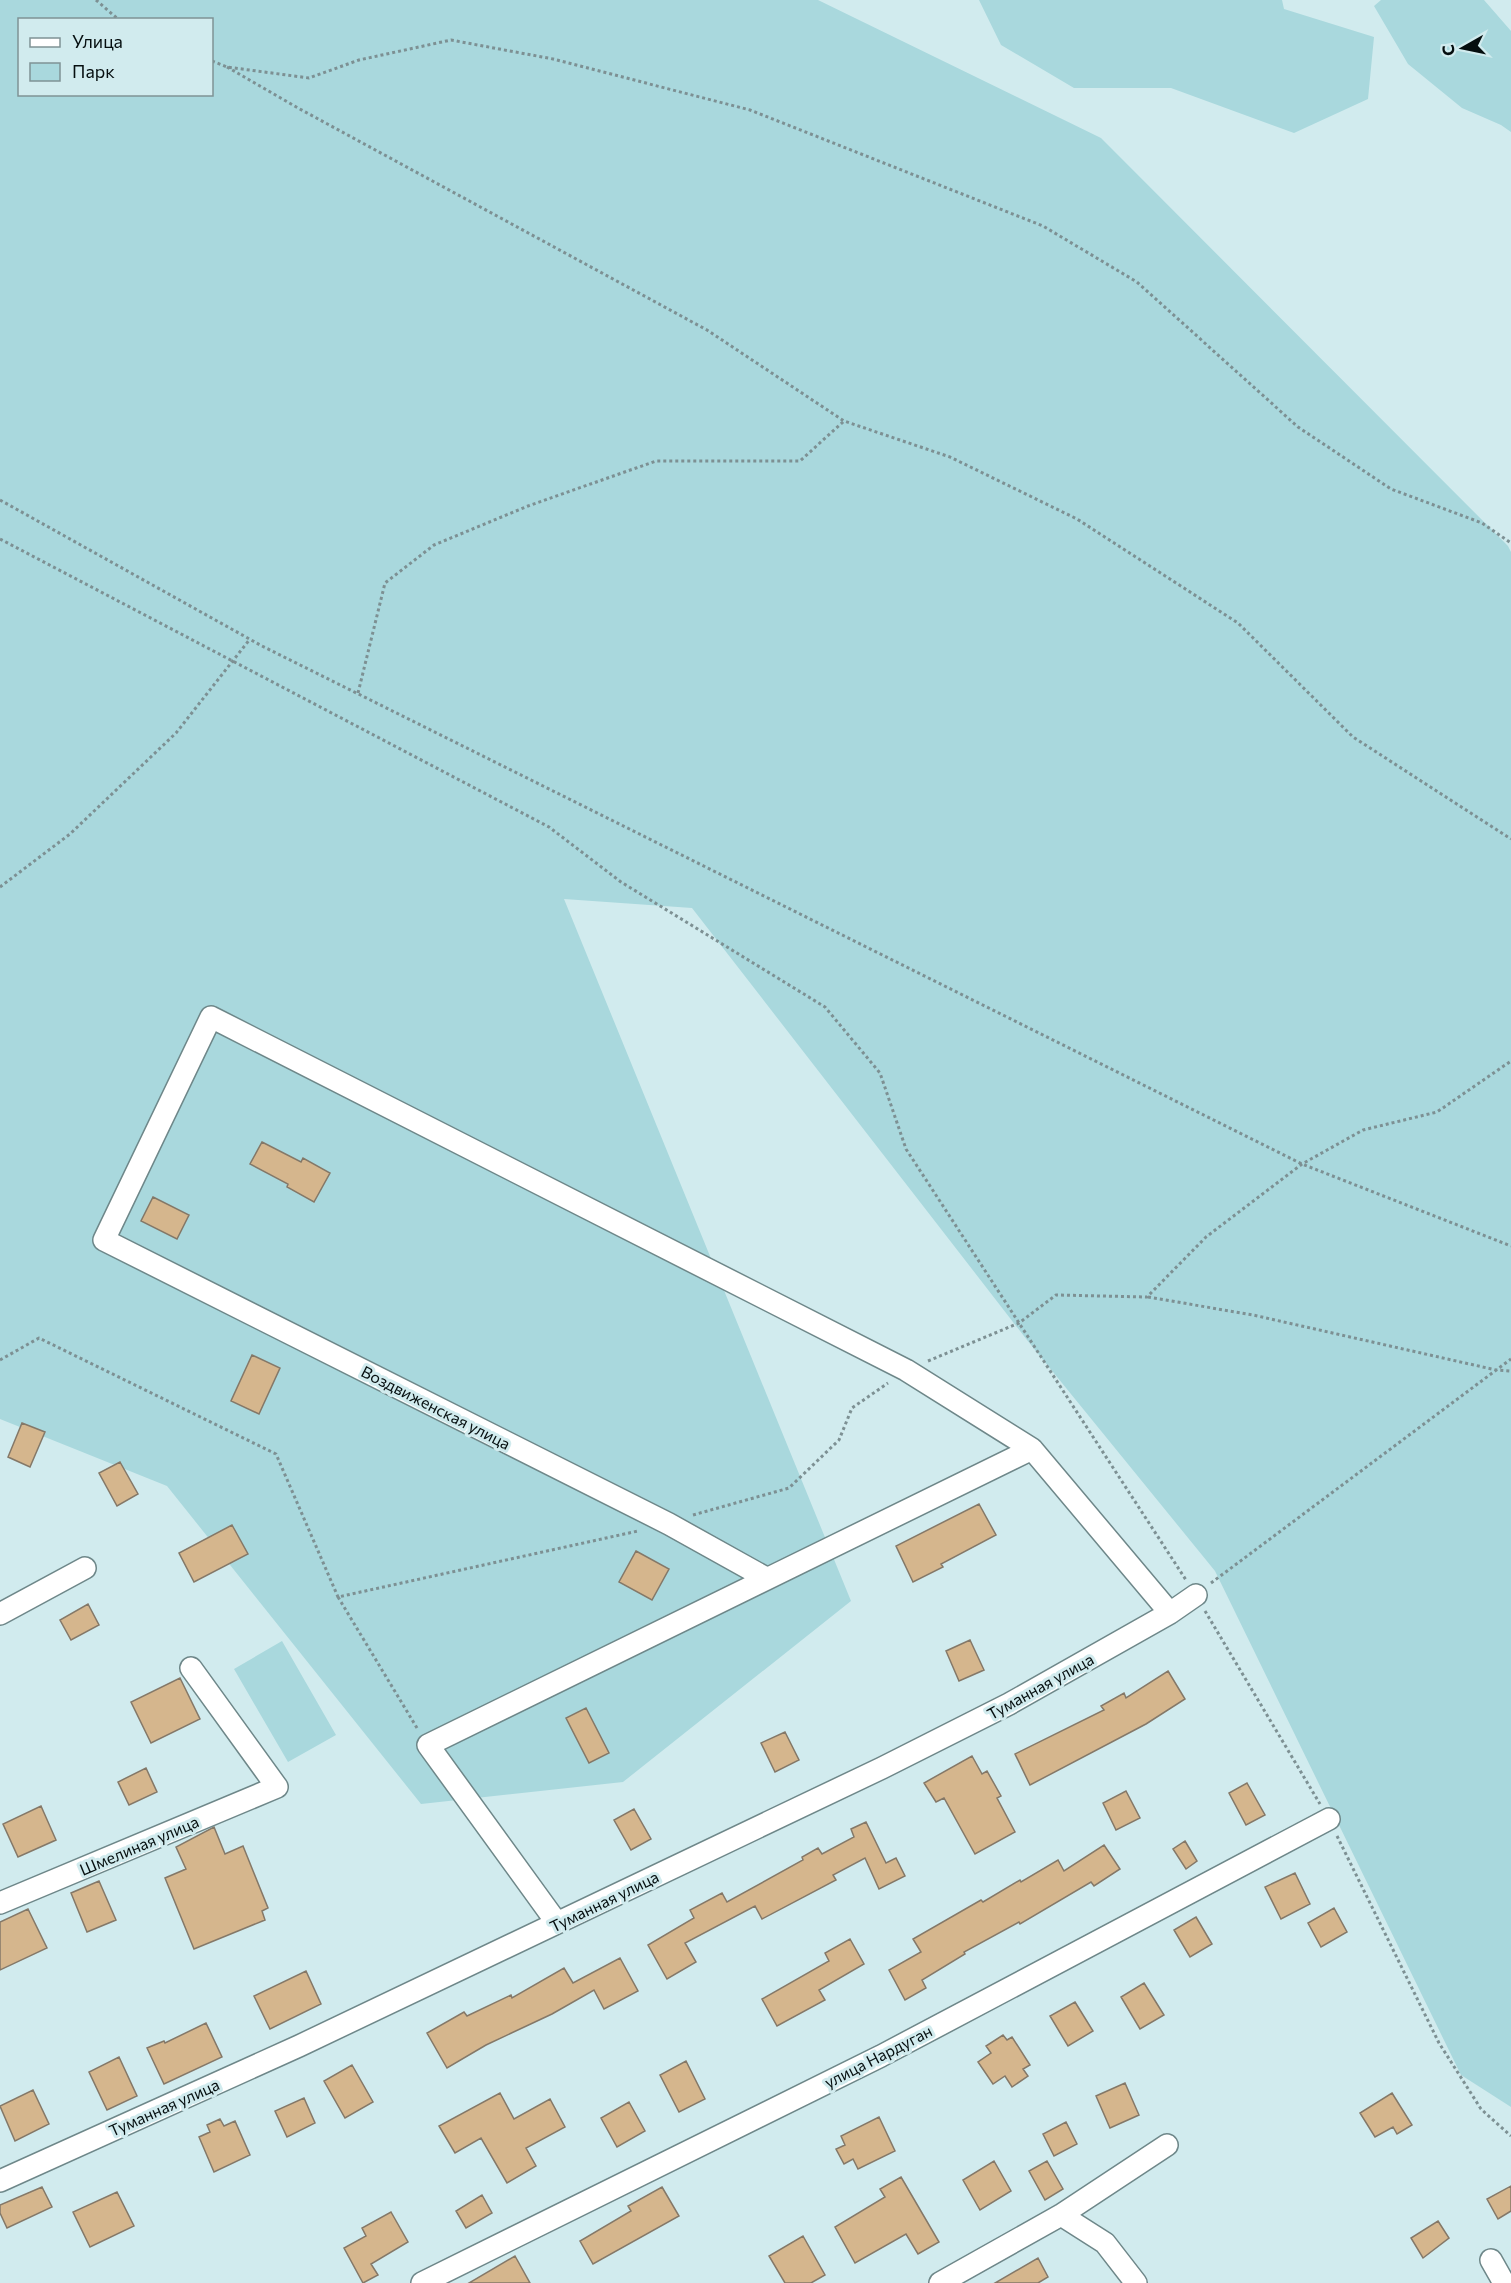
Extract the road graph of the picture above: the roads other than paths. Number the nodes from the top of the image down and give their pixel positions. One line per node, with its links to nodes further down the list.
1 (1032, 1449): 3 (street); 3 (street, Воздвиженская улица); 6 (street)
2 (85, 1568): 5 (street)
3 (766, 1578): 10 (street)
4 (1196, 1595): 6 (street, Туманная улица)
5 (0, 1614)
6 (1170, 1614): 10 (street, Туманная улица)
7 (190, 1668): 9 (street, Шмелиная улица)
8 (1329, 1819): 15 (street, улица Нардуган)
9 (0, 1903)
10 (556, 1923): 12 (street, Туманная улица)
11 (1167, 2145): 13 (street)
12 (0, 2181)
13 (1061, 2215): 16 (street); 17 (street)
14 (1491, 2260): 18 (street)
15 (422, 2283)
16 (940, 2283)
17 (1137, 2283)
18 (1504, 2283)

